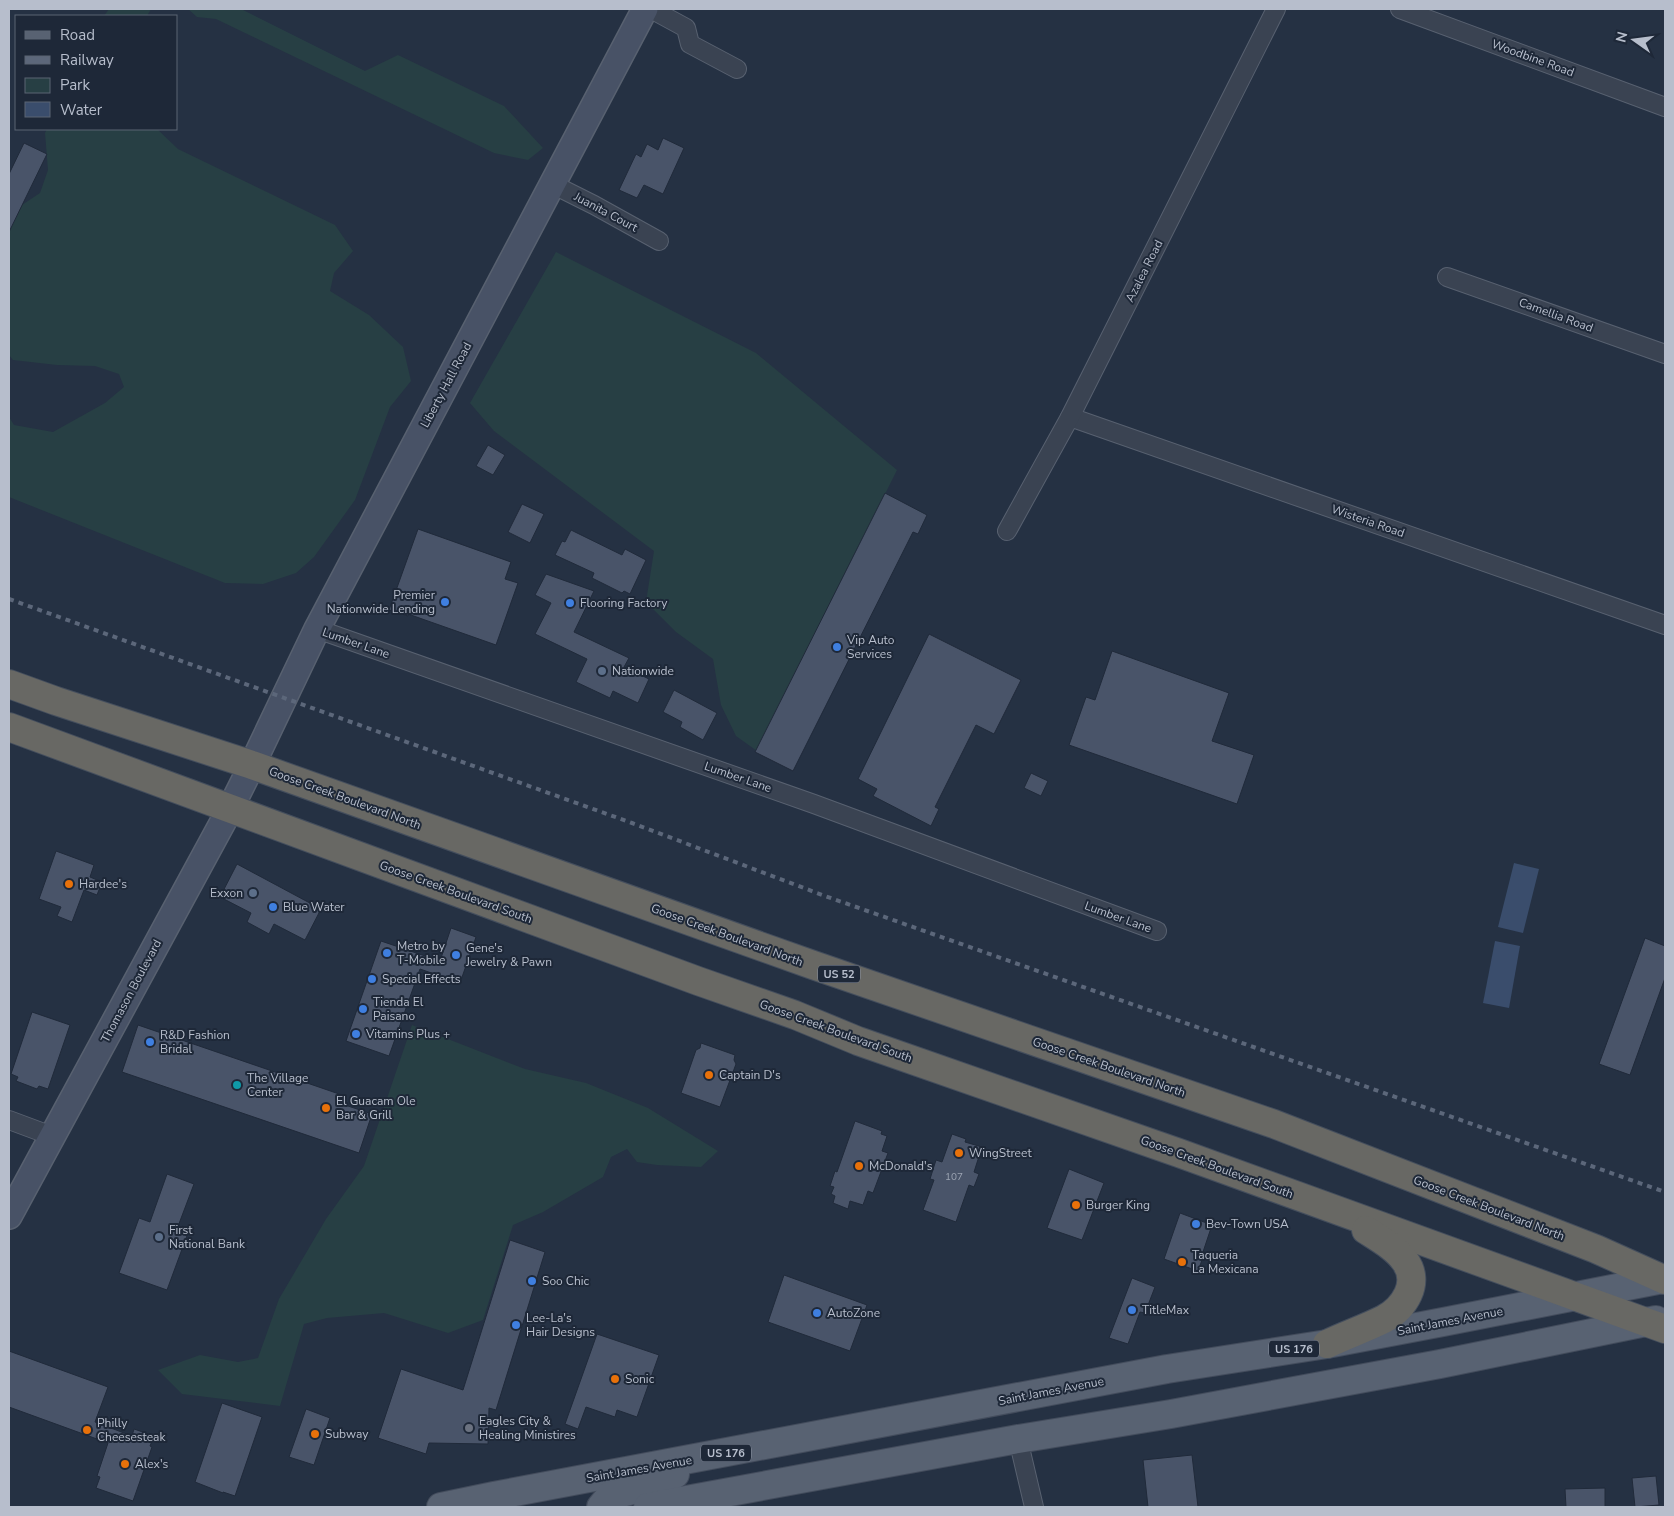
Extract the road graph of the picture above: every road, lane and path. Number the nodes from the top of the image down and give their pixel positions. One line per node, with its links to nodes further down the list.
1 (646, 9): 7 (main road, Liberty Hall Road)
2 (651, 9): 5 (street)
3 (1276, 9): 11 (street, Azalea Road)
4 (1400, 9): 6 (street, Woodbine Road)
5 (737, 69)
6 (1665, 107)
7 (552, 184): 8 (street, Juanita Court); 14 (main road, Liberty Hall Road)
8 (659, 241)
9 (1447, 277): 10 (street, Camellia Road)
10 (1665, 354)
11 (1070, 417): 12 (street, Azalea Road); 13 (street, Wisteria Road)
12 (1007, 531)
13 (1665, 625)
14 (317, 629): 17 (main road, Liberty Hall Road); 19 (street, Lumber Lane)
15 (9, 684): 17 (highway, Goose Creek Boulevard North / US 52)
16 (9, 728): 18 (highway, Goose Creek Boulevard South)
17 (252, 765): 18 (main road, Thomason Boulevard); 24 (highway, Goose Creek Boulevard North / US 52)
18 (230, 809): 21 (main road, Thomason Boulevard); 22 (highway, Goose Creek Boulevard South)
19 (1157, 931)
20 (9, 1120): 21 (street)
21 (52, 1136): 23 (main road, Thomason Boulevard)
22 (1333, 1209): 25 (highway, Goose Creek Boulevard South); 27 (highway)
23 (9, 1216)
24 (1665, 1280): 25 (main road, Saint James Avenue / US 176)
25 (1576, 1297): 26 (highway, Goose Creek Boulevard South); 27 (main road, Saint James Avenue / US 176)
26 (1659, 1324): 28 (main road)
27 (1327, 1344): 29 (main road, Saint James Avenue / US 176)
28 (1018, 1439): 32 (main road); 33 (street)
29 (679, 1462): 30 (main road, Saint James Avenue / US 176); 31 (main road)
30 (441, 1507)
31 (601, 1507)
32 (648, 1507)
33 (1034, 1507)

